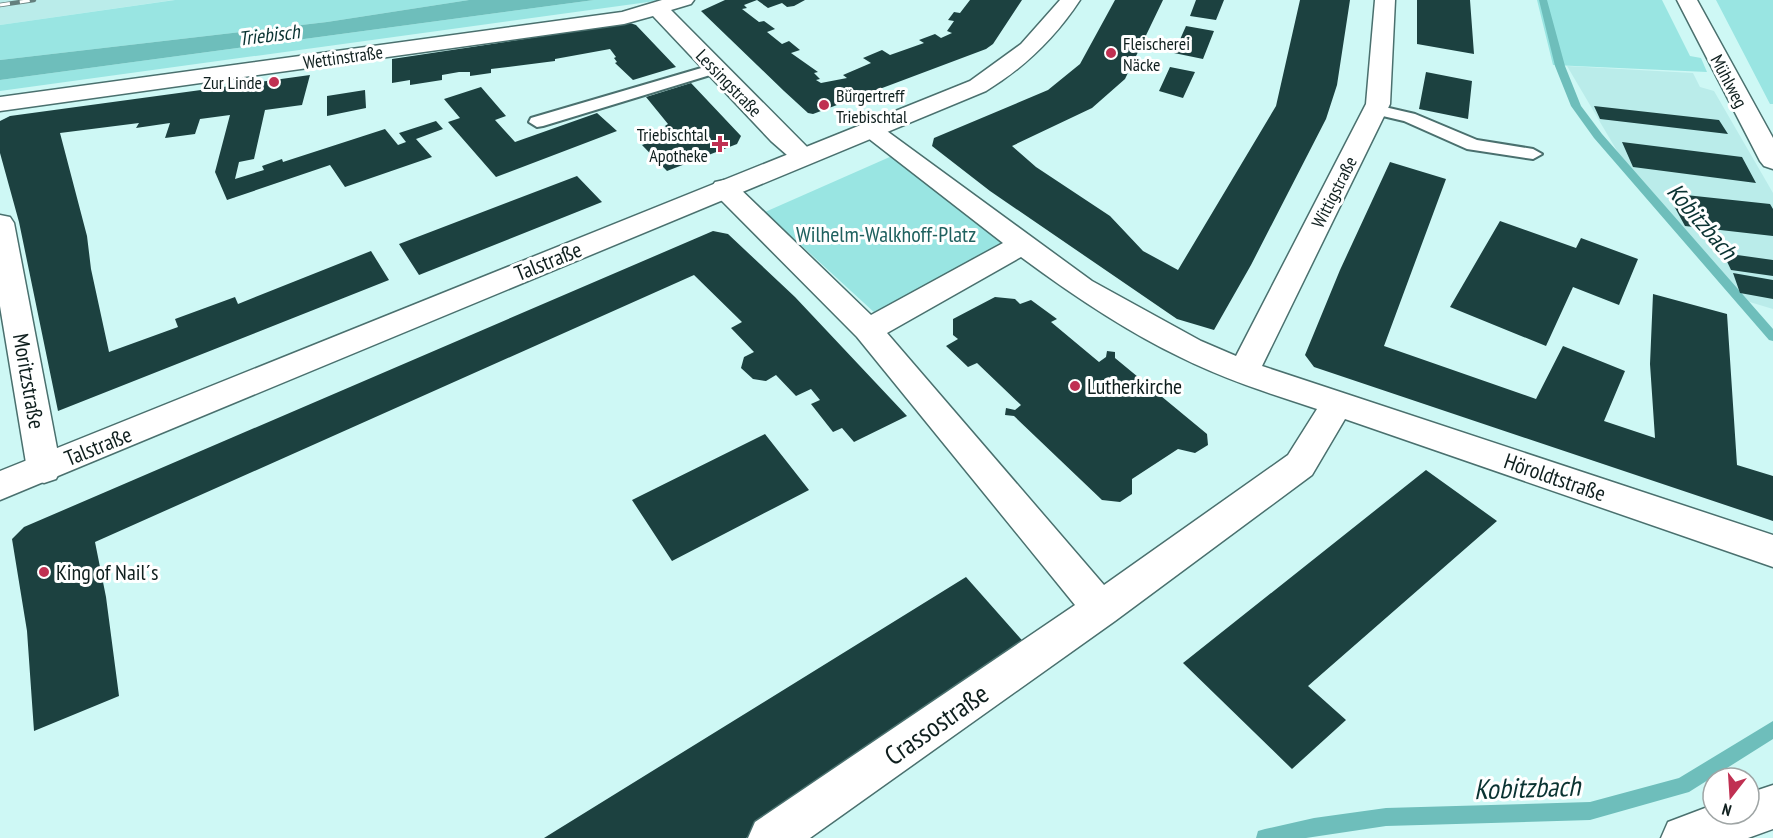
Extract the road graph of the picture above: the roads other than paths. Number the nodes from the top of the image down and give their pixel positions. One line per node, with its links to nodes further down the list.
1 (684, 0): 5 (street, Wettinstraße)
2 (1070, 0): 12 (street, Talstraße)
3 (1385, 0): 9 (street, Wittigstraße)
4 (1687, 0): 8 (street, Mühlweg)
5 (657, 8): 6 (street, Lessingstraße); 7 (street, Wettinstraße)
6 (716, 69): 11 (lane); 14 (street, Lessingstraße)
7 (0, 104)
8 (1744, 108): 10 (street); 15 (street, Mühlweg)
9 (1376, 110): 13 (lane); 20 (street, Wittigstraße)
10 (1773, 111)
11 (537, 122)
12 (871, 131): 14 (street, Talstraße); 18 (street)
13 (1533, 154)
14 (804, 157): 16 (street, Talstraße)
15 (1773, 161)
16 (724, 188): 19 (street); 22 (street, Talstraße)
17 (0, 223): 22 (street, Moritzstraße)
18 (1025, 243): 19 (street); 20 (street)
19 (868, 330): 25 (street)
20 (1244, 372): 21 (street)
21 (1338, 403): 24 (street, Höroldtstraße); 25 (street)
22 (44, 469): 23 (street, Talstraße)
23 (0, 486)
24 (1773, 551)
25 (1101, 609): 27 (street, Crassostraße)
26 (1773, 807): 28 (street)
27 (771, 838)
28 (1684, 838)

